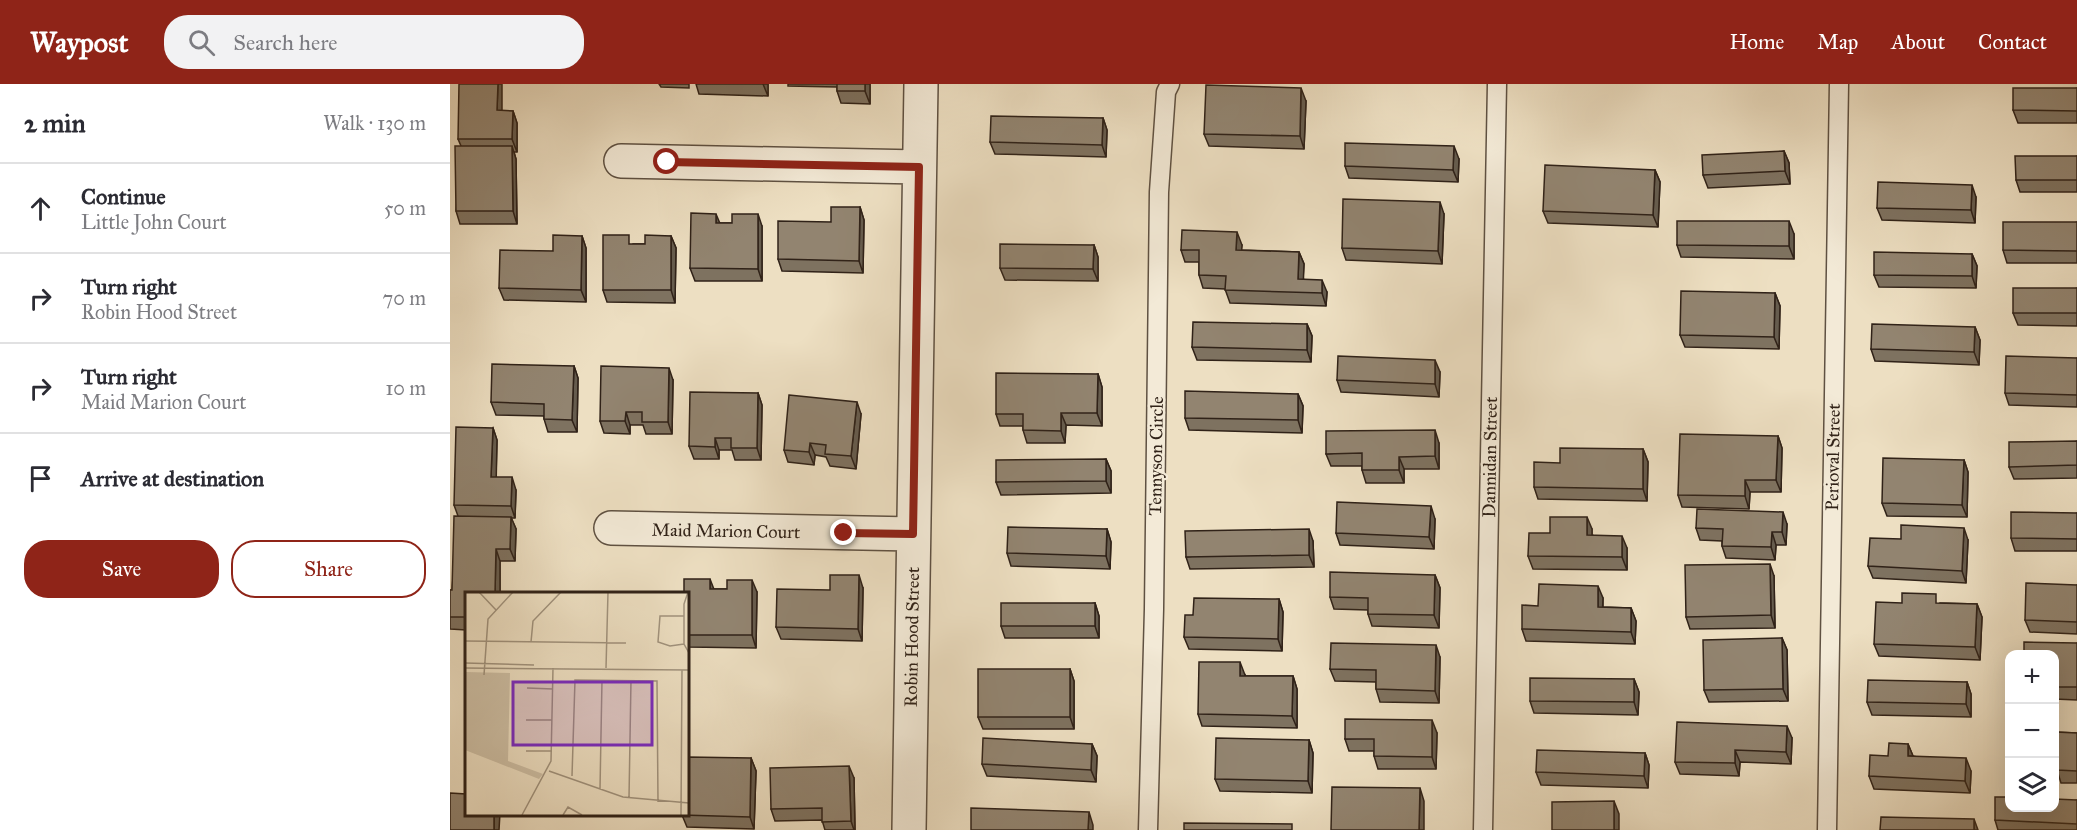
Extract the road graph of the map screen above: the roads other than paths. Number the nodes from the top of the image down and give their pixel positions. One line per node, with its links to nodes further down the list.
1 (921, 84): 6 (street, Robin Hood Street)
2 (1170, 84): 10 (lane, Tennyson Circle)
3 (1497, 84): 11 (lane, Dannidan Street)
4 (1839, 84): 12 (lane, Perioval Street)
5 (621, 161): 6 (street)
6 (919, 167): 8 (street, Robin Hood Street)
7 (611, 528): 8 (street, Maid Marion Court)
8 (913, 534): 9 (street, Robin Hood Street)
9 (909, 830)
10 (1148, 830)
11 (1483, 830)
12 (1827, 830)

